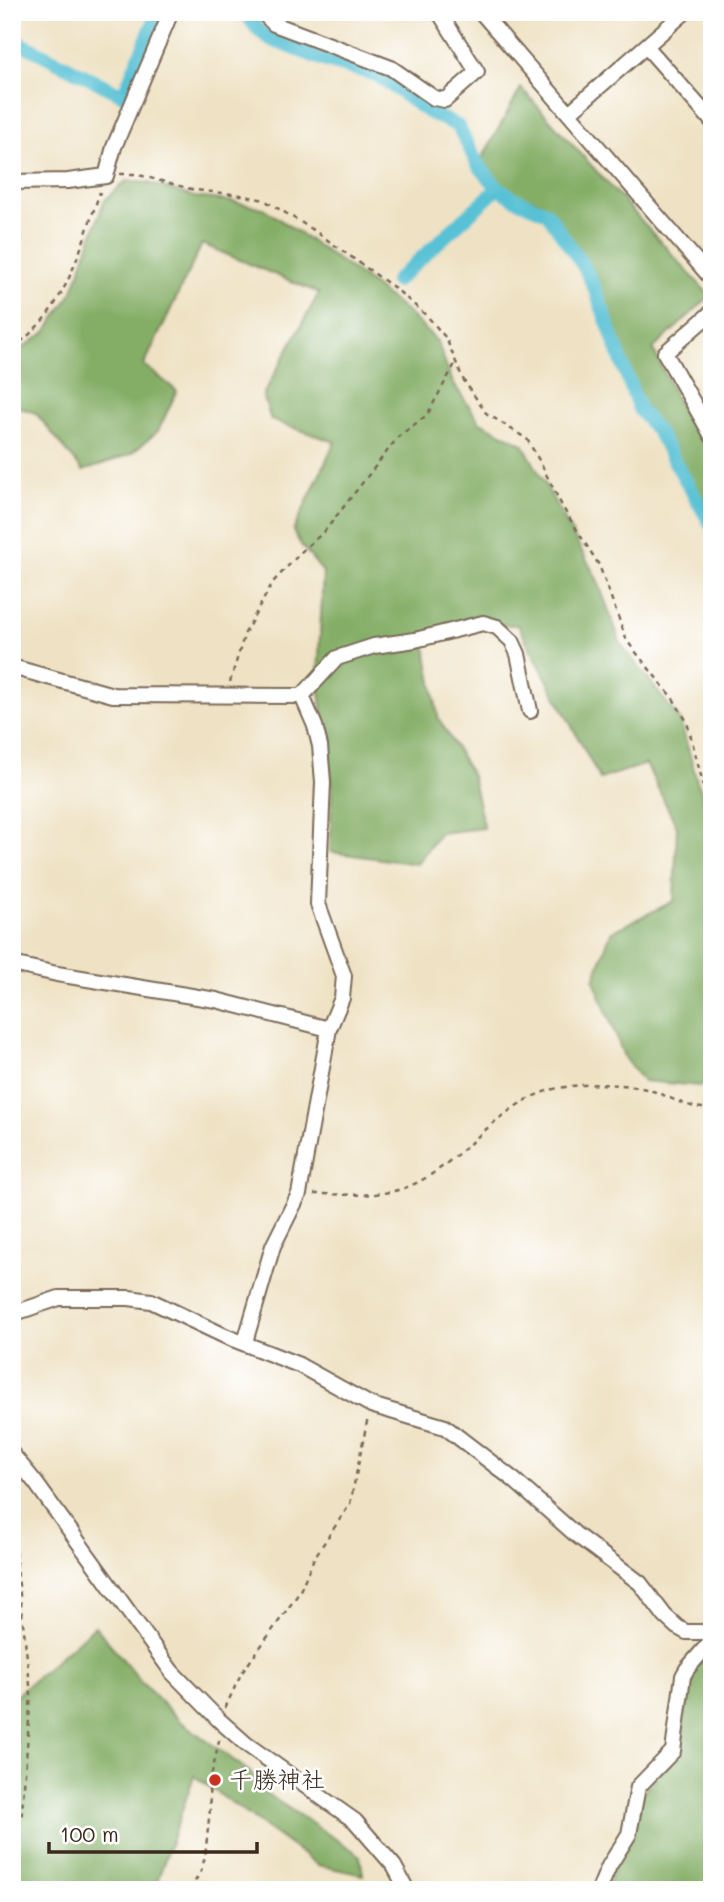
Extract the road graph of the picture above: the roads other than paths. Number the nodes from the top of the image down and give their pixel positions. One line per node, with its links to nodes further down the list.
1 (170, 12): 9 (street)
2 (262, 12): 3 (street)
3 (439, 12)
4 (481, 12): 8 (street)
5 (685, 12): 6 (street)
6 (646, 46): 7 (street); 8 (street)
7 (708, 111)
8 (569, 113): 10 (street)
9 (12, 182)
10 (712, 278)
11 (712, 312): 12 (street)
12 (712, 436)
13 (12, 667): 14 (street)
14 (302, 696): 15 (street); 17 (street)
15 (530, 711)
16 (12, 964): 17 (street)
17 (329, 1028): 19 (street)
18 (12, 1314): 19 (street)
19 (245, 1342): 21 (street)
20 (12, 1454): 23 (street)
21 (712, 1632)
22 (712, 1640): 24 (street)
23 (407, 1890)
24 (600, 1890)

